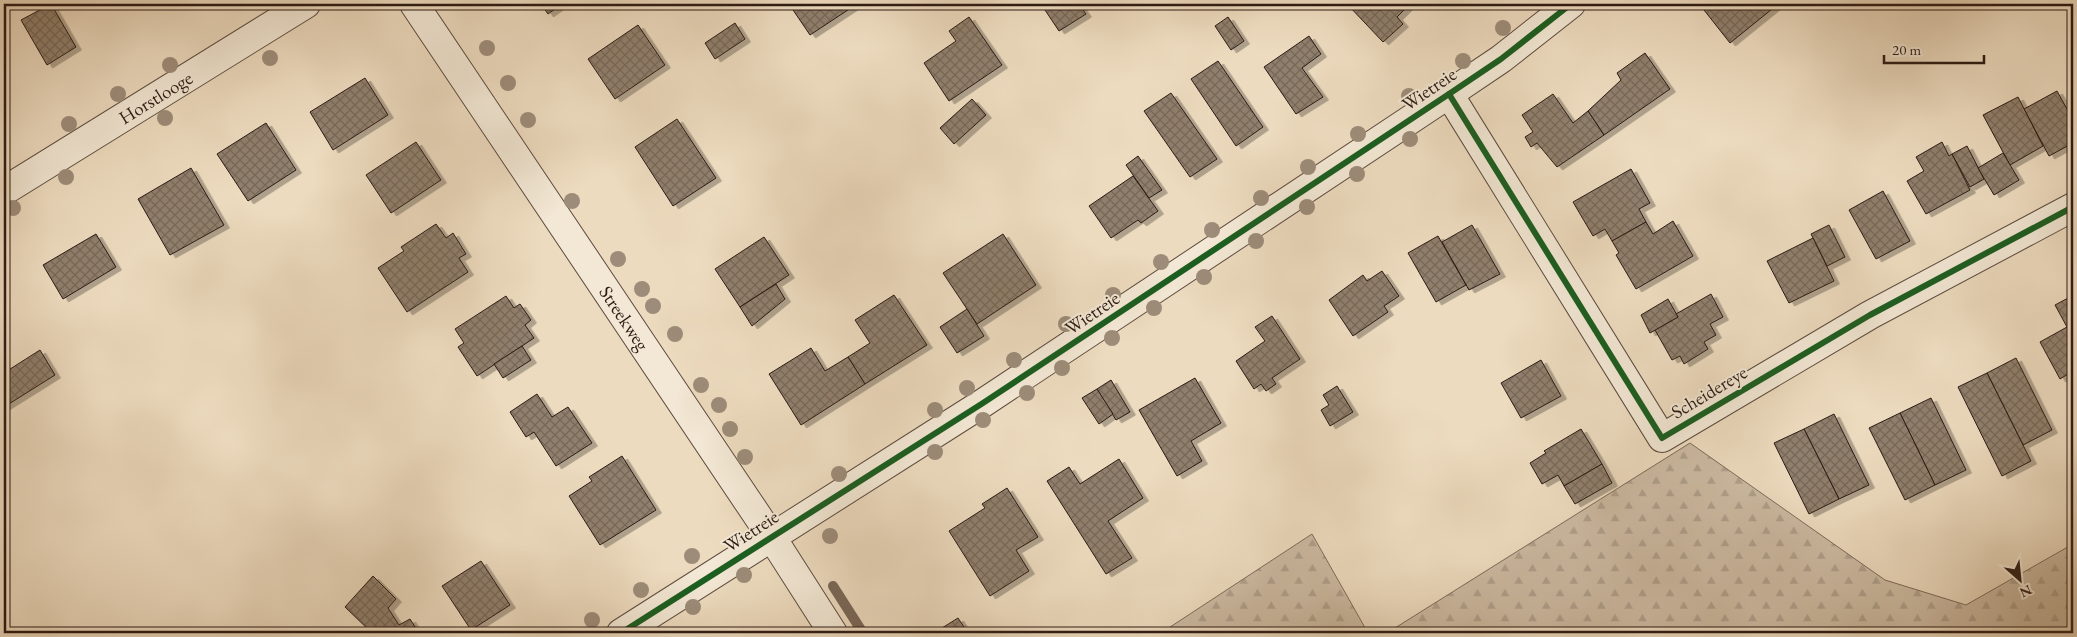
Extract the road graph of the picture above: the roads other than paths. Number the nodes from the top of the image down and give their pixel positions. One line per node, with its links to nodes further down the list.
1 (306, 4): 5 (street, Horstlooge)
2 (414, 4): 7 (street, Streekweg)
3 (1571, 4): 4 (street, Wietreie)
4 (1449, 94): 6 (street, Scheidereye); 7 (street, Wietreie)
5 (4, 192)
6 (2073, 207)
7 (771, 536): 8 (street, Wietreie); 9 (street, Streekweg)
8 (620, 633)
9 (833, 633)

